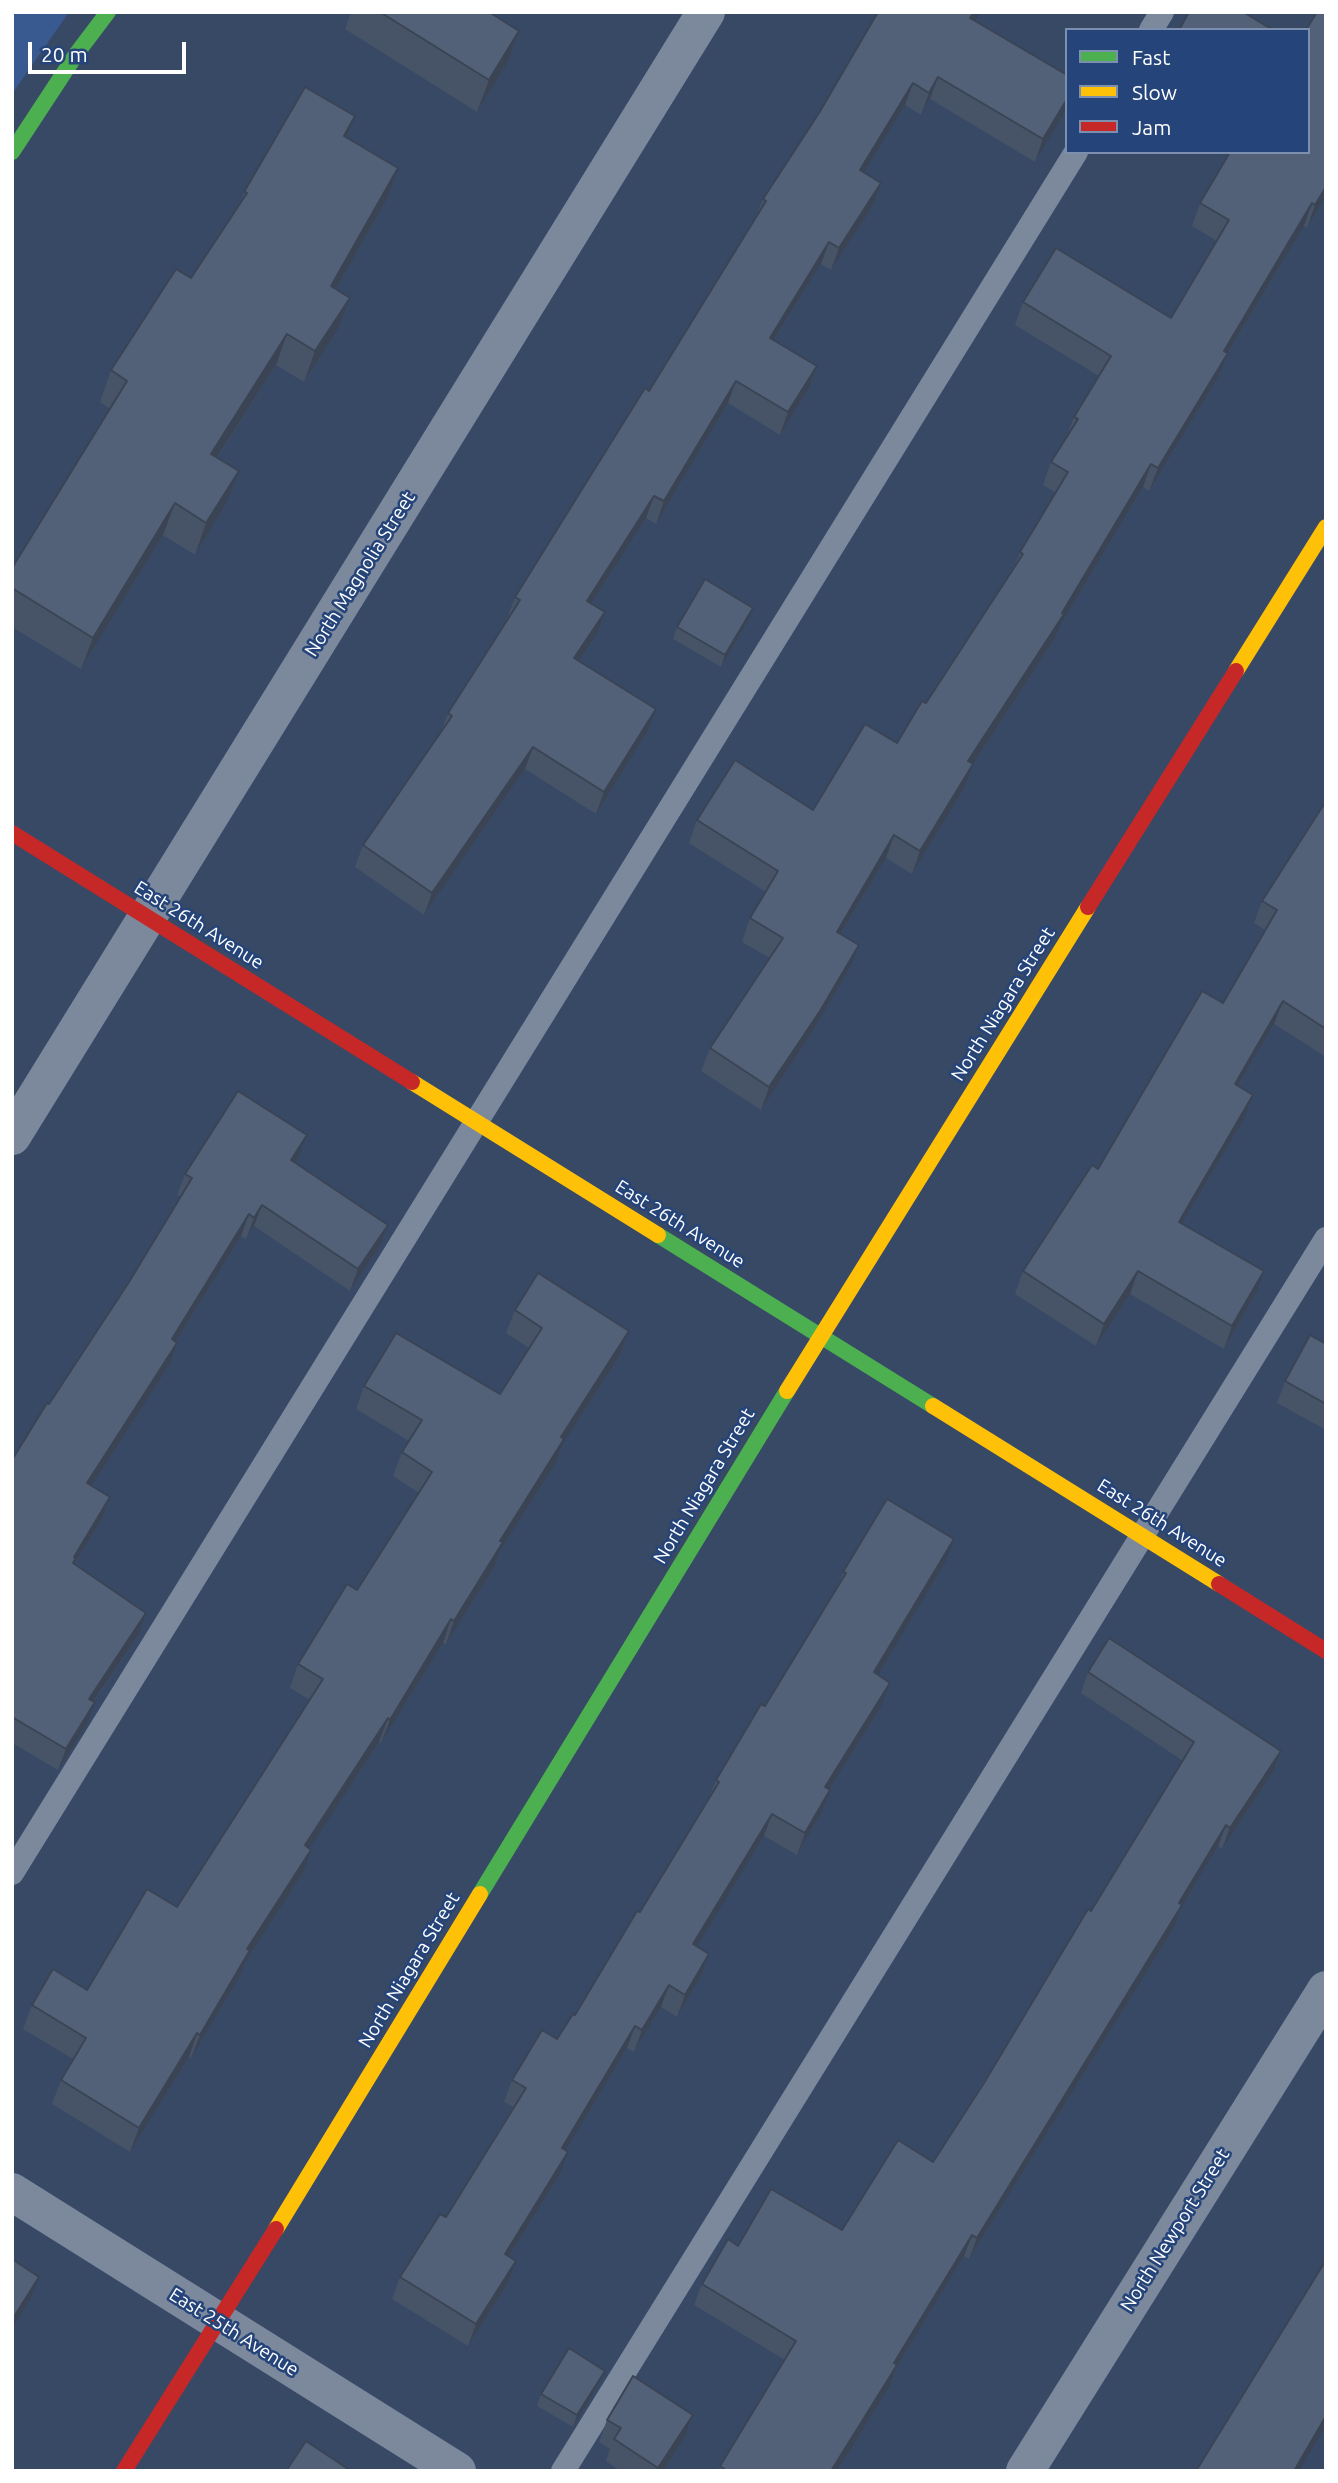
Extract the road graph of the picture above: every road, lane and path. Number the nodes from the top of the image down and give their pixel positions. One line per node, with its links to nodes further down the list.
1 (108, 12): 5 (street)
2 (706, 12): 9 (street, North Magnolia Street)
3 (1162, 12): 4 (lane)
4 (1152, 28)
5 (12, 152)
6 (1075, 154): 10 (lane)
7 (1326, 527): 13 (street, North Niagara Street)
8 (12, 833): 9 (street, East 26th Avenue)
9 (148, 918): 10 (street, East 26th Avenue); 11 (street, North Magnolia Street)
10 (476, 1122): 13 (street, East 26th Avenue); 16 (lane)
11 (12, 1136)
12 (1326, 1239): 14 (lane)
13 (820, 1336): 14 (street, East 26th Avenue); 19 (street, North Niagara Street)
14 (1142, 1536): 15 (street, East 26th Avenue); 22 (lane)
15 (1326, 1651)
16 (12, 1873)
17 (1326, 1990): 23 (street, North Newport Street)
18 (12, 2192): 19 (street, East 25th Avenue)
19 (219, 2322): 20 (street, North Niagara Street); 21 (street, East 25th Avenue)
20 (124, 2471)
21 (457, 2471)
22 (563, 2471)
23 (1025, 2471)

